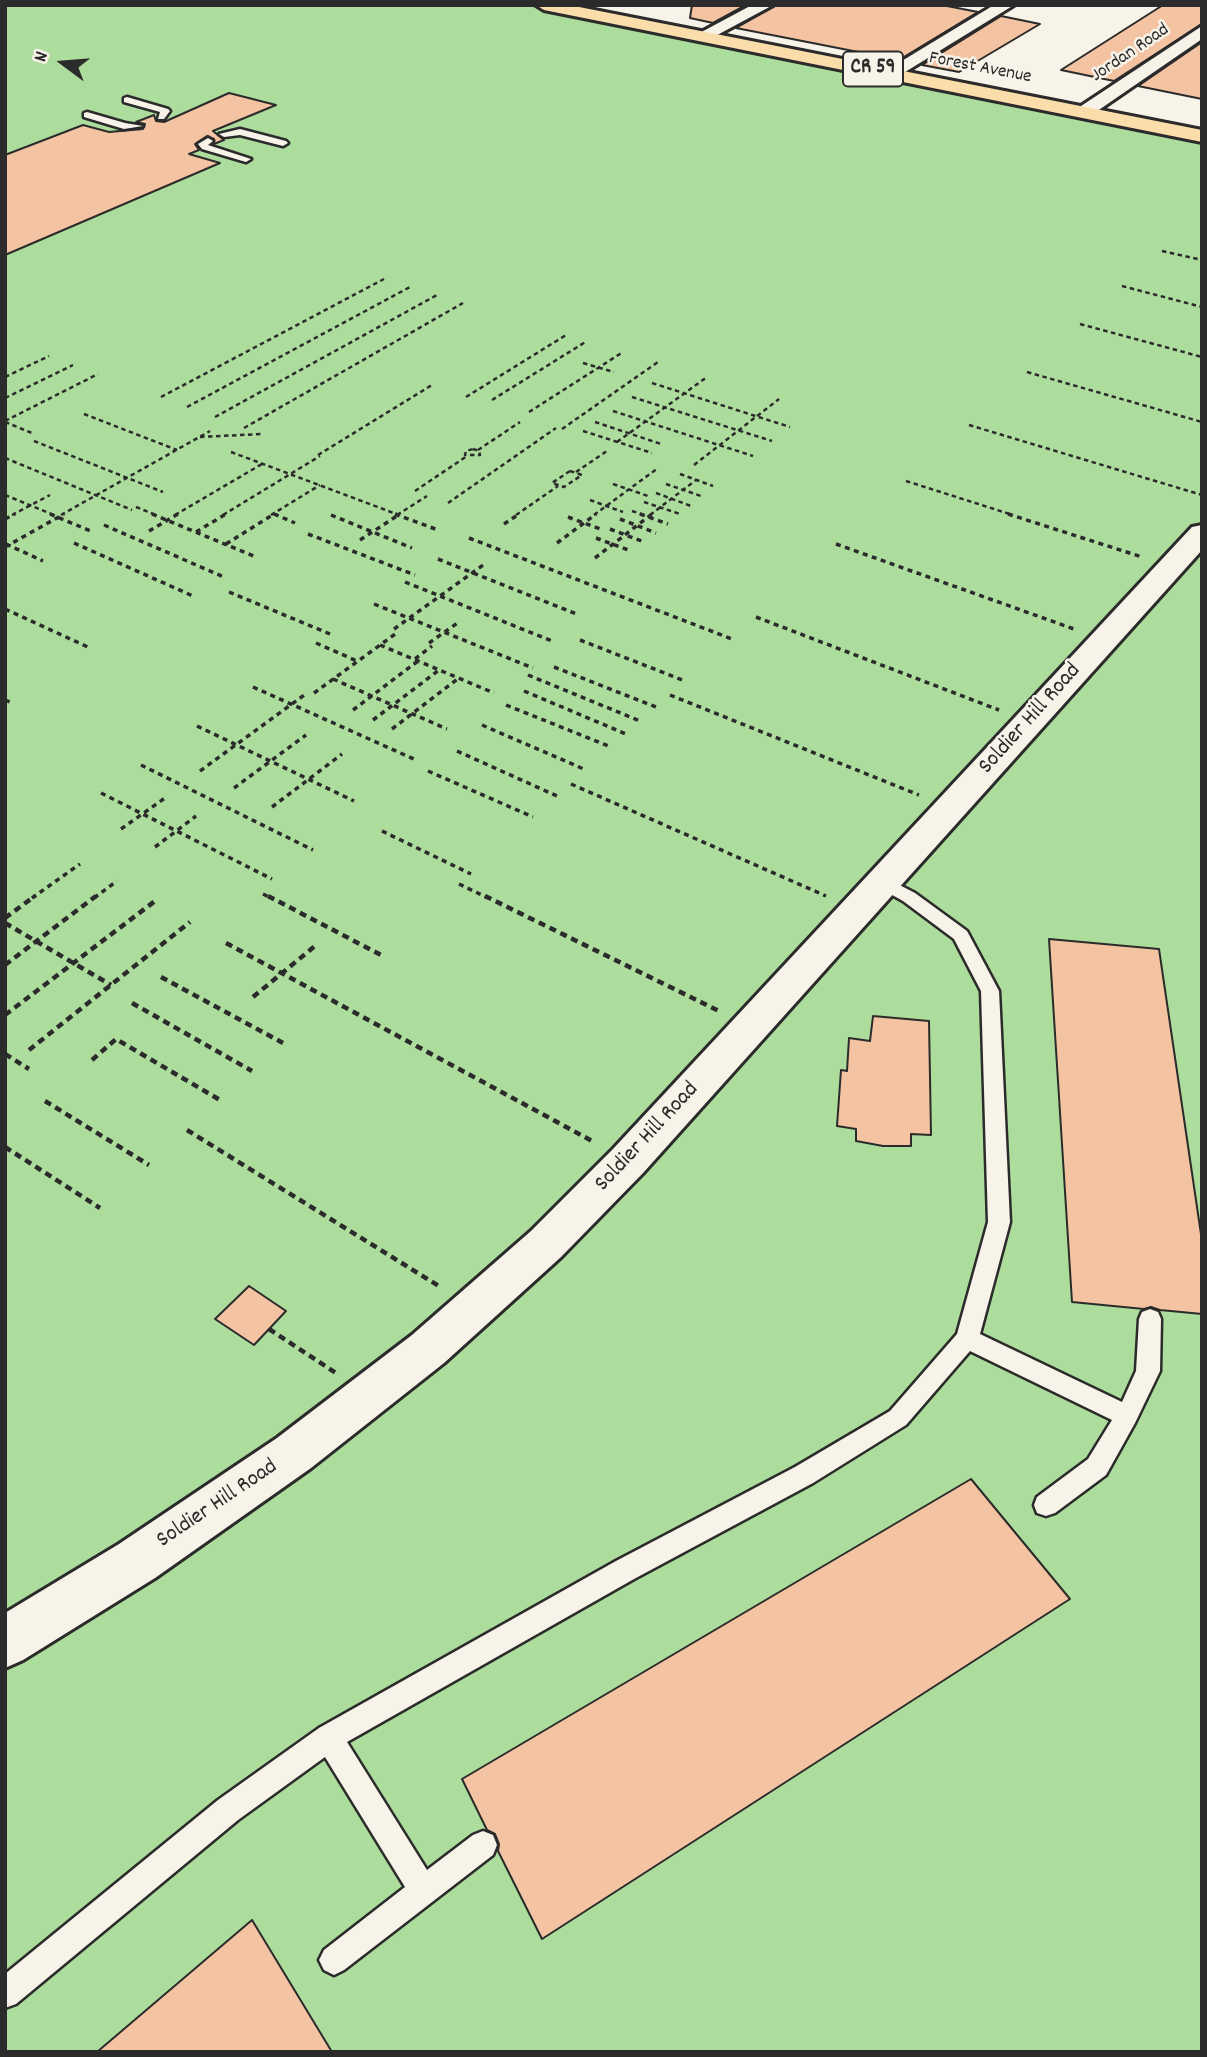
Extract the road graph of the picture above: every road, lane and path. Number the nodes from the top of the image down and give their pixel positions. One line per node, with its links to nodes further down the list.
1 (544, 5): 5 (main road, Forest Avenue / CR 59)
2 (765, 5): 5 (street)
3 (1006, 5): 6 (street)
4 (1202, 31): 8 (street, Jordan Road)
5 (702, 36): 6 (main road, Forest Avenue / CR 59)
6 (891, 73): 8 (main road, Forest Avenue / CR 59)
7 (127, 100): 10 (lane)
8 (1084, 112): 13 (main road, Forest Avenue / CR 59)
9 (87, 115): 11 (lane)
10 (161, 117)
11 (138, 126)
12 (224, 134): 15 (lane)
13 (1202, 136)
14 (208, 141): 16 (lane)
15 (283, 143)
16 (246, 159)
17 (1161, 251): 18 (path)
18 (1202, 260)
19 (384, 279): 44 (path)
20 (1122, 286): 24 (path)
21 (410, 287): 51 (path)
22 (437, 295): 56 (path)
23 (463, 303): 64 (path)
24 (1202, 307)
25 (1080, 324): 30 (path)
26 (566, 335): 45 (path)
27 (587, 341): 50 (path)
28 (623, 352): 34 (path)
29 (49, 356): 38 (path)
30 (1202, 357)
31 (658, 362): 67 (path)
32 (583, 363): 34 (path)
33 (73, 365): 47 (path)
34 (598, 368): 35 (path); 54 (path)
35 (614, 372)
36 (1027, 372): 62 (path)
37 (98, 374): 43 (path)
38 (5, 377)
39 (707, 377): 42 (path)
40 (652, 383): 42 (path)
41 (432, 385): 92 (path)
42 (684, 394): 52 (path); 57 (path)
43 (52, 397): 49 (path); 58 (path)
44 (161, 397)
45 (467, 397)
46 (632, 397): 52 (path)
47 (5, 398)
48 (779, 399): 57 (path)
49 (61, 400)
50 (492, 400)
51 (187, 407)
52 (665, 407): 61 (path); 68 (path)
53 (613, 411): 61 (path)
54 (529, 412)
55 (84, 414): 80 (path)
56 (215, 417)
57 (756, 417): 66 (path); 68 (path)
58 (5, 421): 71 (path)
59 (520, 422): 81 (path)
60 (595, 422): 72 (path)
61 (645, 422): 72 (path); 79 (path)
62 (1202, 422)
63 (969, 425): 110 (path)
64 (244, 428)
65 (556, 428): 117 (path)
66 (790, 428)
67 (562, 429)
68 (738, 430): 76 (path); 79 (path)
69 (210, 431): 74 (path)
70 (583, 431): 77 (path)
71 (32, 433)
72 (629, 433): 77 (path); 78 (path)
73 (262, 435): 74 (path)
74 (200, 437): 80 (path)
75 (34, 441): 94 (path)
76 (772, 441)
77 (617, 442): 84 (path)
78 (661, 444)
79 (719, 445): 86 (path); 89 (path)
80 (177, 450): 94 (path)
81 (478, 450): 85 (path); 85 (path)
82 (607, 451): 91 (path)
83 (231, 452): 88 (path)
84 (652, 453)
85 (467, 456): 104 (path)
86 (752, 456)
87 (5, 458): 109 (path)
88 (262, 464): 92 (path); 133 (path)
89 (694, 465)
90 (658, 468): 102 (path)
91 (576, 473): 100 (path); 100 (path)
92 (290, 474): 99 (path); 145 (path)
93 (680, 474): 95 (path)
94 (127, 478): 105 (path); 109 (path)
95 (696, 480): 101 (path); 103 (path)
96 (906, 481): 168 (path)
97 (613, 484): 102 (path)
98 (666, 484): 103 (path)
99 (320, 485): 124 (path); 127 (path)
100 (559, 486): 136 (path)
101 (713, 486)
102 (629, 489): 112 (path); 119 (path)
103 (684, 490): 113 (path); 114 (path)
104 (415, 491)
105 (163, 492)
106 (656, 493): 114 (path)
107 (5, 495): 118 (path)
108 (50, 495): 118 (path)
109 (96, 495): 128 (path); 133 (path)
110 (1202, 495)
111 (427, 496): 127 (path)
112 (648, 496)
113 (701, 496)
114 (672, 499): 120 (path); 121 (path)
115 (590, 500): 119 (path)
116 (644, 502): 121 (path)
117 (448, 503)
118 (30, 505): 128 (path); 131 (path)
119 (607, 506): 123 (path); 135 (path)
120 (691, 506)
121 (660, 508): 125 (path); 130 (path)
122 (632, 511): 130 (path)
123 (623, 512)
124 (274, 514): 134 (path); 160 (path)
125 (680, 514)
126 (331, 515): 146 (path)
127 (398, 515): 141 (path); 146 (path)
128 (58, 517): 144 (path); 159 (path)
129 (568, 517): 135 (path)
130 (648, 517): 137 (path); 139 (path)
131 (5, 519)
132 (620, 519): 139 (path)
133 (167, 520): 143 (path); 145 (path)
134 (295, 523)
135 (584, 523): 142 (path); 156 (path)
136 (504, 524)
137 (668, 524)
138 (104, 526): 171 (path)
139 (637, 526): 147 (path); 150 (path)
140 (610, 529): 150 (path)
141 (438, 530)
142 (603, 530)
143 (149, 531)
144 (93, 532)
145 (196, 532): 160 (path)
146 (373, 532): 153 (path); 161 (path)
147 (656, 533)
148 (1202, 533): 168 (street, Soldier Hill Road)
149 (308, 534): 170 (path)
150 (625, 535): 154 (path); 157 (path)
151 (469, 538): 184 (path)
152 (596, 538): 157 (path)
153 (360, 540)
154 (644, 542)
155 (74, 543): 174 (path)
156 (557, 543)
157 (613, 544): 162 (path); 164 (path)
158 (836, 544): 186 (path)
159 (6, 545): 166 (path)
160 (226, 545): 163 (path)
161 (412, 548)
162 (631, 551)
163 (256, 557)
164 (595, 558)
165 (438, 559): 169 (path)
166 (43, 561)
167 (486, 563): 169 (path)
168 (1171, 567): 186 (street, Soldier Hill Road)
169 (473, 573): 175 (path); 178 (path)
170 (415, 575)
171 (224, 577)
172 (405, 582): 175 (path)
173 (229, 592): 183 (path)
174 (192, 596)
175 (440, 596): 180 (path); 187 (path)
176 (374, 604): 180 (path)
177 (5, 609): 190 (path)
178 (579, 615)
179 (756, 617): 215 (path)
180 (410, 618): 182 (path); 189 (path)
181 (459, 622): 182 (path)
182 (444, 632): 191 (path); 194 (path)
183 (330, 634)
184 (732, 639)
185 (580, 640): 199 (path)
186 (1104, 640): 215 (street, Soldier Hill Road)
187 (552, 641)
188 (316, 643): 192 (path)
189 (380, 645): 191 (path); 192 (path)
190 (90, 648)
191 (416, 660): 195 (path); 206 (path)
192 (358, 661): 198 (path)
193 (554, 667): 210 (path)
194 (533, 668)
195 (439, 670): 197 (path); 208 (path)
196 (528, 675): 214 (path)
197 (459, 678): 204 (path); 212 (path)
198 (333, 679): 203 (path); 206 (path)
199 (685, 681)
200 (253, 687): 207 (path)
201 (524, 691): 220 (path)
202 (307, 693): 207 (path)
203 (314, 693)
204 (494, 693)
205 (670, 695): 240 (path)
206 (372, 696): 208 (path); 211 (path)
207 (292, 705): 222 (path); 226 (path)
208 (392, 705): 212 (path); 213 (path)
209 (506, 705): 223 (path)
210 (656, 707)
211 (353, 710)
212 (412, 714): 218 (path); 219 (path)
213 (373, 720)
214 (640, 721)
215 (1030, 722): 240 (street, Soldier Hill Road)
216 (482, 725): 229 (path)
217 (197, 726): 222 (path)
218 (392, 729)
219 (447, 729)
220 (626, 734)
221 (306, 735): 227 (path)
222 (236, 745): 227 (path); 230 (path)
223 (611, 747)
224 (457, 751): 236 (path)
225 (342, 754): 232 (path)
226 (416, 760)
227 (271, 761): 232 (path); 234 (path)
228 (141, 765): 248 (path)
229 (586, 770)
230 (200, 771)
231 (428, 771): 243 (path)
232 (309, 779): 238 (path); 239 (path)
233 (571, 784): 255 (path)
234 (234, 788)
235 (101, 793): 241 (path)
236 (556, 796)
237 (165, 798): 241 (path)
238 (354, 800)
239 (272, 807)
240 (951, 808): 255 (street, Soldier Hill Road)
241 (143, 814): 244 (path); 245 (path)
242 (196, 817): 245 (path)
243 (533, 817)
244 (121, 829)
245 (177, 831): 247 (path); 251 (path)
246 (383, 831): 250 (path)
247 (155, 847)
248 (313, 850)
249 (80, 864): 257 (path)
250 (471, 874)
251 (272, 878)
252 (117, 881): 259 (path)
253 (459, 884): 271 (path)
254 (263, 894): 262 (path)
255 (870, 896): 271 (street, Soldier Hill Road); 288 (lane)
256 (155, 901): 263 (path)
257 (5, 921): 259 (path)
258 (190, 922): 267 (path)
259 (37, 941): 263 (path); 264 (path)
260 (226, 943): 265 (path)
261 (315, 946): 265 (path)
262 (381, 955)
263 (74, 963): 267 (path); 270 (path)
264 (5, 965)
265 (282, 973): 268 (path); 282 (path)
266 (161, 977): 272 (path)
267 (111, 985): 273 (path)
268 (253, 997)
269 (132, 1003): 277 (path)
270 (5, 1015)
271 (751, 1027): 282 (street, Soldier Hill Road)
272 (283, 1043)
273 (29, 1050)
274 (5, 1054): 276 (path)
275 (92, 1059): 278 (path)
276 (29, 1069)
277 (252, 1071)
278 (220, 1100)
279 (44, 1101): 283 (path)
280 (187, 1130): 285 (path)
281 (5, 1147): 284 (path)
282 (628, 1161): 285 (street, Soldier Hill Road)
283 (149, 1165)
284 (100, 1208)
285 (474, 1308): 289 (street, Soldier Hill Road)
286 (1150, 1319): 290 (lane)
287 (269, 1329): 289 (path)
288 (967, 1339): 290 (lane); 293 (lane)
289 (369, 1395): 292 (street, Soldier Hill Road)
290 (1127, 1416): 291 (lane)
291 (1046, 1505)
292 (5, 1642)
293 (329, 1738): 295 (lane); 297 (lane)
294 (484, 1844): 295 (lane)
295 (424, 1892): 296 (lane)
296 (334, 1960)
297 (5, 1993)

